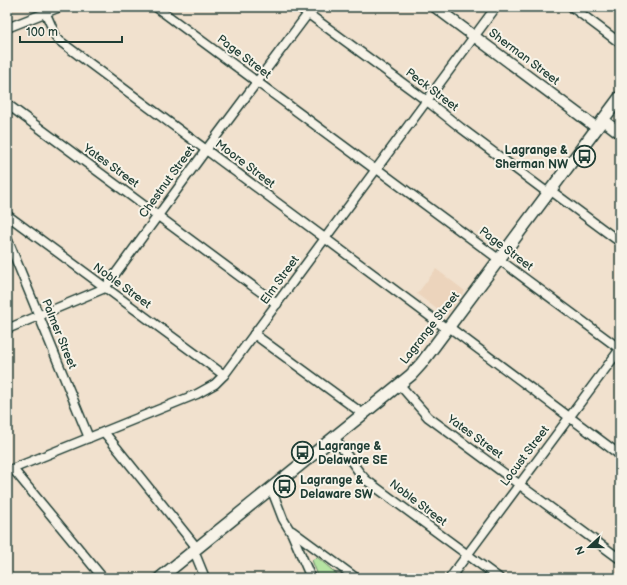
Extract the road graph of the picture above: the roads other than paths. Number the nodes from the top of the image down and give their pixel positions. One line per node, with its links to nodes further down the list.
1 (60, 7): 7 (street)
2 (156, 7): 12 (street, Page Street)
3 (299, 7): 8 (street, Peck Street)
4 (435, 7): 10 (street, Sherman Street)
5 (496, 7): 10 (street, Elm Street)
6 (572, 7): 11 (street)
7 (44, 10): 9 (street); 18 (street, Moore Street)
8 (311, 10): 12 (street, Chestnut Street); 14 (street, Peck Street)
9 (7, 28)
10 (474, 36): 14 (street, Elm Street); 16 (street, Sherman Street)
11 (620, 43)
12 (257, 82): 18 (street, Chestnut Street); 19 (street, Page Street)
13 (620, 97): 16 (main road, Lagrange Street)
14 (427, 101): 19 (street, Elm Street); 20 (street, Peck Street)
15 (7, 104): 22 (street, Yates Street)
16 (600, 124): 17 (street, Sherman Street); 20 (main road, Lagrange Street)
17 (620, 133)
18 (206, 150): 22 (street, Chestnut Street); 24 (street, Moore Street)
19 (377, 169): 24 (street, Elm Street); 26 (street, Page Street)
20 (549, 192): 25 (street, Peck Street); 26 (main road, Lagrange Street)
21 (7, 216): 27 (street, Noble Street)
22 (157, 216): 27 (street, Chestnut Street); 28 (street, Yates Street)
23 (7, 238): 29 (street, Palmer Street)
24 (326, 238): 28 (street, Elm Street); 30 (street, Moore Street)
25 (620, 242)
26 (499, 259): 30 (main road, Lagrange Street); 33 (street, Page Street)
27 (105, 288): 29 (street); 34 (street, Noble Street)
28 (277, 304): 32 (street, Elm Street)
29 (39, 316): 31 (street); 40 (street, Palmer Street)
30 (448, 328): 35 (main road, Lagrange Street); 37 (street, Moore Street)
31 (7, 329)
32 (254, 334): 34 (street, Elm Street); 36 (street)
33 (620, 349): 37 (street, Locust Street)
34 (224, 375): 38 (street, Elm Street)
35 (399, 384): 36 (main road, Lagrange Street); 43 (street, Yates Street)
36 (363, 414): 39 (main road, Lagrange Street)
37 (569, 418): 41 (street, Moore Street); 43 (street, Locust Street)
38 (104, 432): 40 (street, Elm Street); 46 (street)
39 (334, 437): 44 (main road, Lagrange Street); 47 (street, Noble Street)
40 (89, 438): 42 (street, Elm Street)
41 (620, 455)
42 (9, 469): 49 (street)
43 (519, 484): 47 (street, Locust Street); 48 (street, Yates Street)
44 (271, 488): 45 (street); 46 (main road, Lagrange Street)
45 (290, 530): 52 (street); 53 (street)
46 (195, 549): 50 (main road, Lagrange Street); 51 (street)
47 (467, 554): 54 (street, Locust Street); 55 (street, Noble Street)
48 (620, 559)
49 (104, 578)
50 (160, 578)
51 (205, 578)
52 (311, 578)
53 (356, 578)
54 (450, 578)
55 (499, 578)

